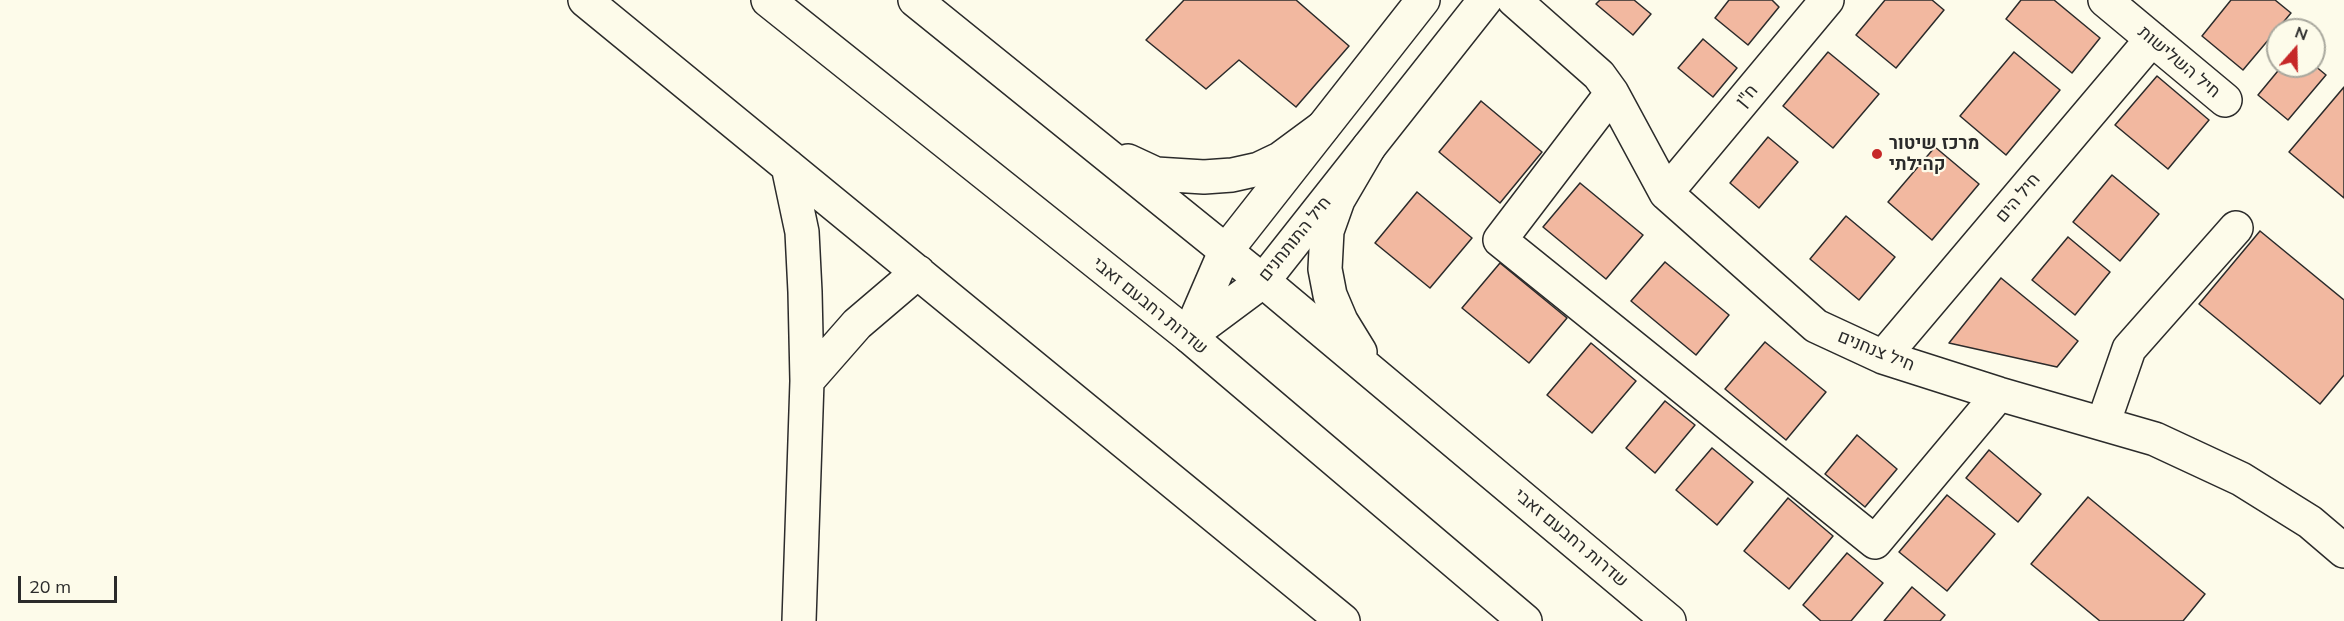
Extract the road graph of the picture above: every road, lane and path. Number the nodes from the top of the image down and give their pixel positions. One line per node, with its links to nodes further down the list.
1 (585, 0): 15 (street)
2 (768, 0): 21 (street, שדרות רחבעם זאבי)
3 (915, 0): 13 (street, שדרות רחבעם זאבי)
4 (1423, 0): 12 (street)
5 (1485, 0): 14 (street, חיל התותחנים)
6 (1514, 0): 10 (street, חיל צנחנים)
7 (1827, 0): 16 (street, ח"ן)
8 (2105, 0): 9 (street, חיל השלישות)
9 (2152, 39): 11 (street, חיל השלישות); 22 (street, חיל הים)
10 (1612, 93): 16 (street, חיל צנחנים); 24 (street)
11 (2225, 100)
12 (1322, 128): 13 (street); 18 (street)
13 (1075, 129): 18 (street, שדרות רחבעם זאבי)
14 (1370, 147): 20 (street, חיל התותחנים); 25 (street)
15 (788, 166): 19 (street); 23 (street)
16 (1666, 193): 22 (street, חיל צנחנים)
17 (2236, 228): 26 (street)
18 (1225, 252): 20 (street, שדרות רחבעם זאבי); 21 (street)
19 (918, 272): 23 (street); 29 (street)
20 (1263, 281): 21 (street, חיל התותחנים); 25 (street, שדרות רחבעם זאבי)
21 (1189, 336): 30 (street, שדרות רחבעם זאבי)
22 (1883, 357): 24 (street, חיל צנחנים)
23 (807, 381): 28 (street)
24 (1999, 394): 26 (street, חיל צנחנים)
25 (1412, 405): 31 (street, שדרות רחבעם זאבי)
26 (2103, 424): 27 (street, חיל צנחנים)
27 (2344, 550)
28 (799, 621)
29 (1343, 621)
30 (1525, 621)
31 (1670, 621)

